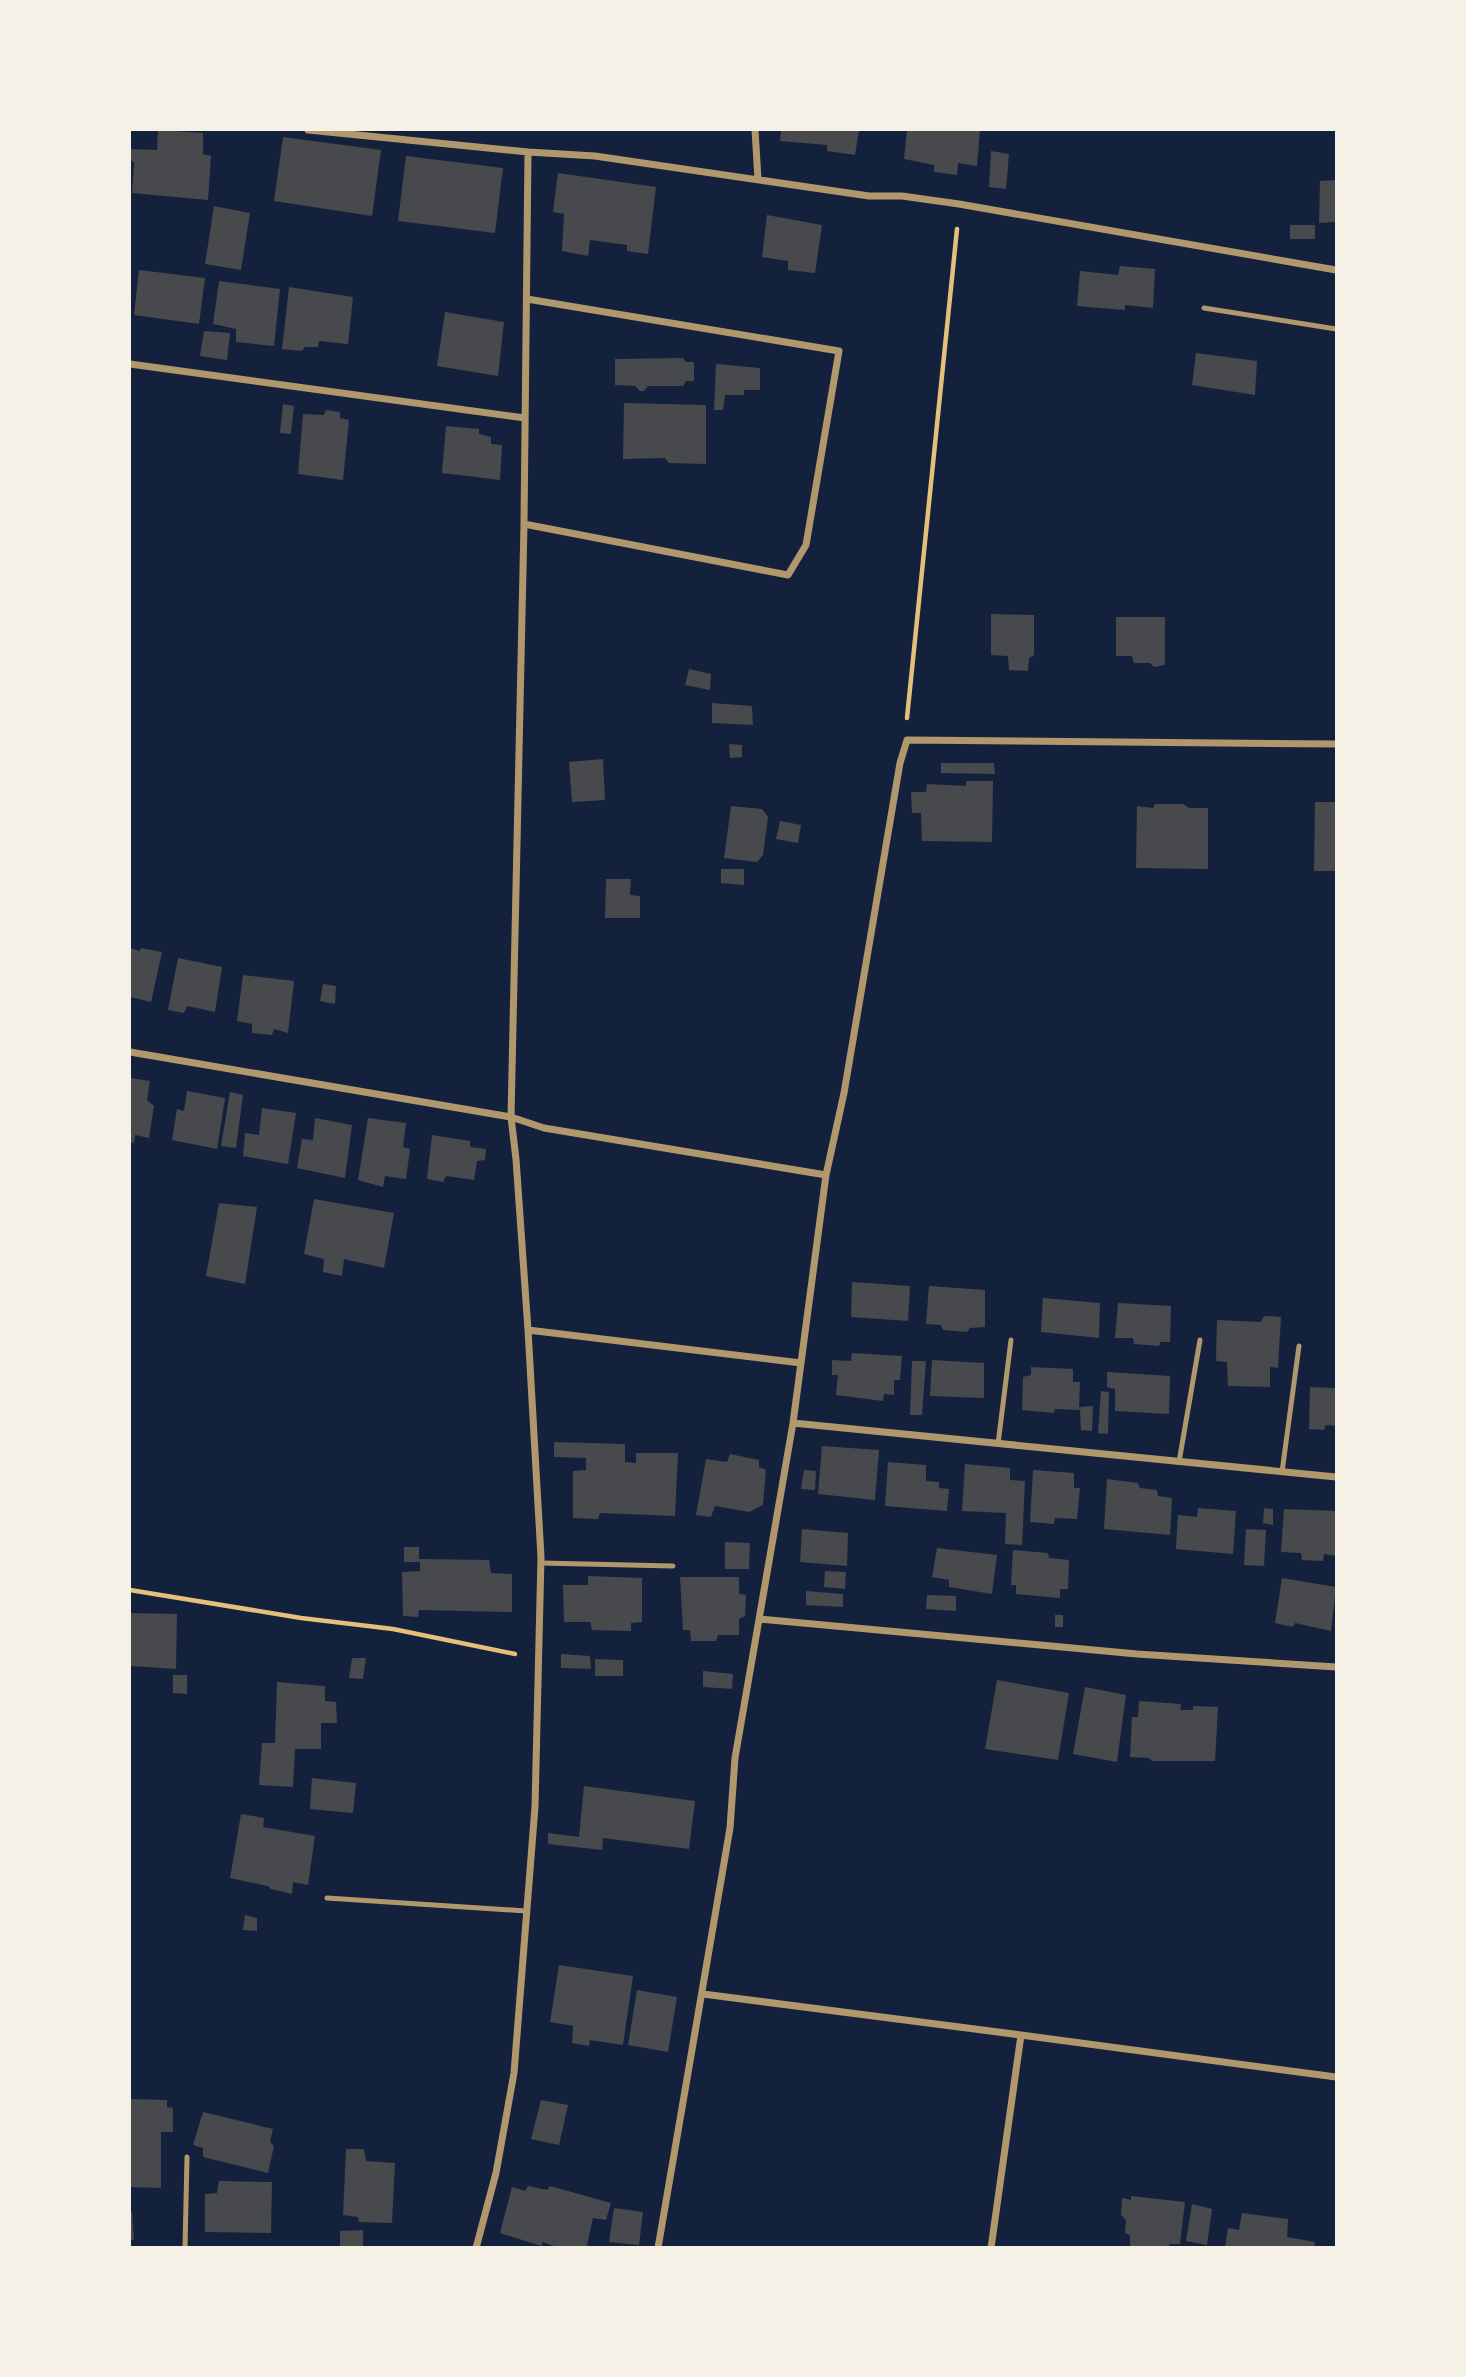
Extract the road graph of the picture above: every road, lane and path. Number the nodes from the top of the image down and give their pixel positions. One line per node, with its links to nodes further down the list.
1 (308, 130): 3 (street)
2 (755, 130): 4 (street)
3 (528, 152): 4 (street); 7 (street)
4 (758, 179): 5 (street)
5 (959, 204): 6 (street); 13 (path)
6 (1336, 270)
7 (527, 299): 11 (street); 12 (street)
8 (1204, 308): 9 (lane)
9 (1336, 329)
10 (130, 365): 11 (street)
11 (525, 418): 12 (street)
12 (524, 524): 16 (street)
13 (907, 740): 14 (street); 17 (street)
14 (1336, 744)
15 (130, 1052): 16 (street)
16 (511, 1117): 17 (street); 18 (street)
17 (826, 1175): 22 (street)
18 (528, 1330): 22 (street); 28 (street)
19 (1011, 1340): 24 (lane)
20 (1200, 1340): 25 (lane)
21 (1299, 1346): 26 (lane)
22 (801, 1363): 23 (street)
23 (793, 1423): 24 (street); 31 (street)
24 (998, 1444): 25 (street)
25 (1179, 1462): 26 (street)
26 (1282, 1472): 27 (street)
27 (1336, 1477)
28 (541, 1563): 29 (lane); 32 (street)
29 (673, 1566)
30 (130, 1590): 32 (path)
31 (759, 1619): 33 (street); 36 (street)
32 (538, 1658): 35 (street)
33 (1336, 1667)
34 (327, 1898): 35 (lane)
35 (526, 1911): 41 (street)
36 (703, 1994): 37 (street); 42 (street)
37 (1021, 2035): 38 (street); 43 (street)
38 (1336, 2077)
39 (187, 2157): 40 (lane)
40 (185, 2248)
41 (476, 2248)
42 (658, 2248)
43 (991, 2248)

